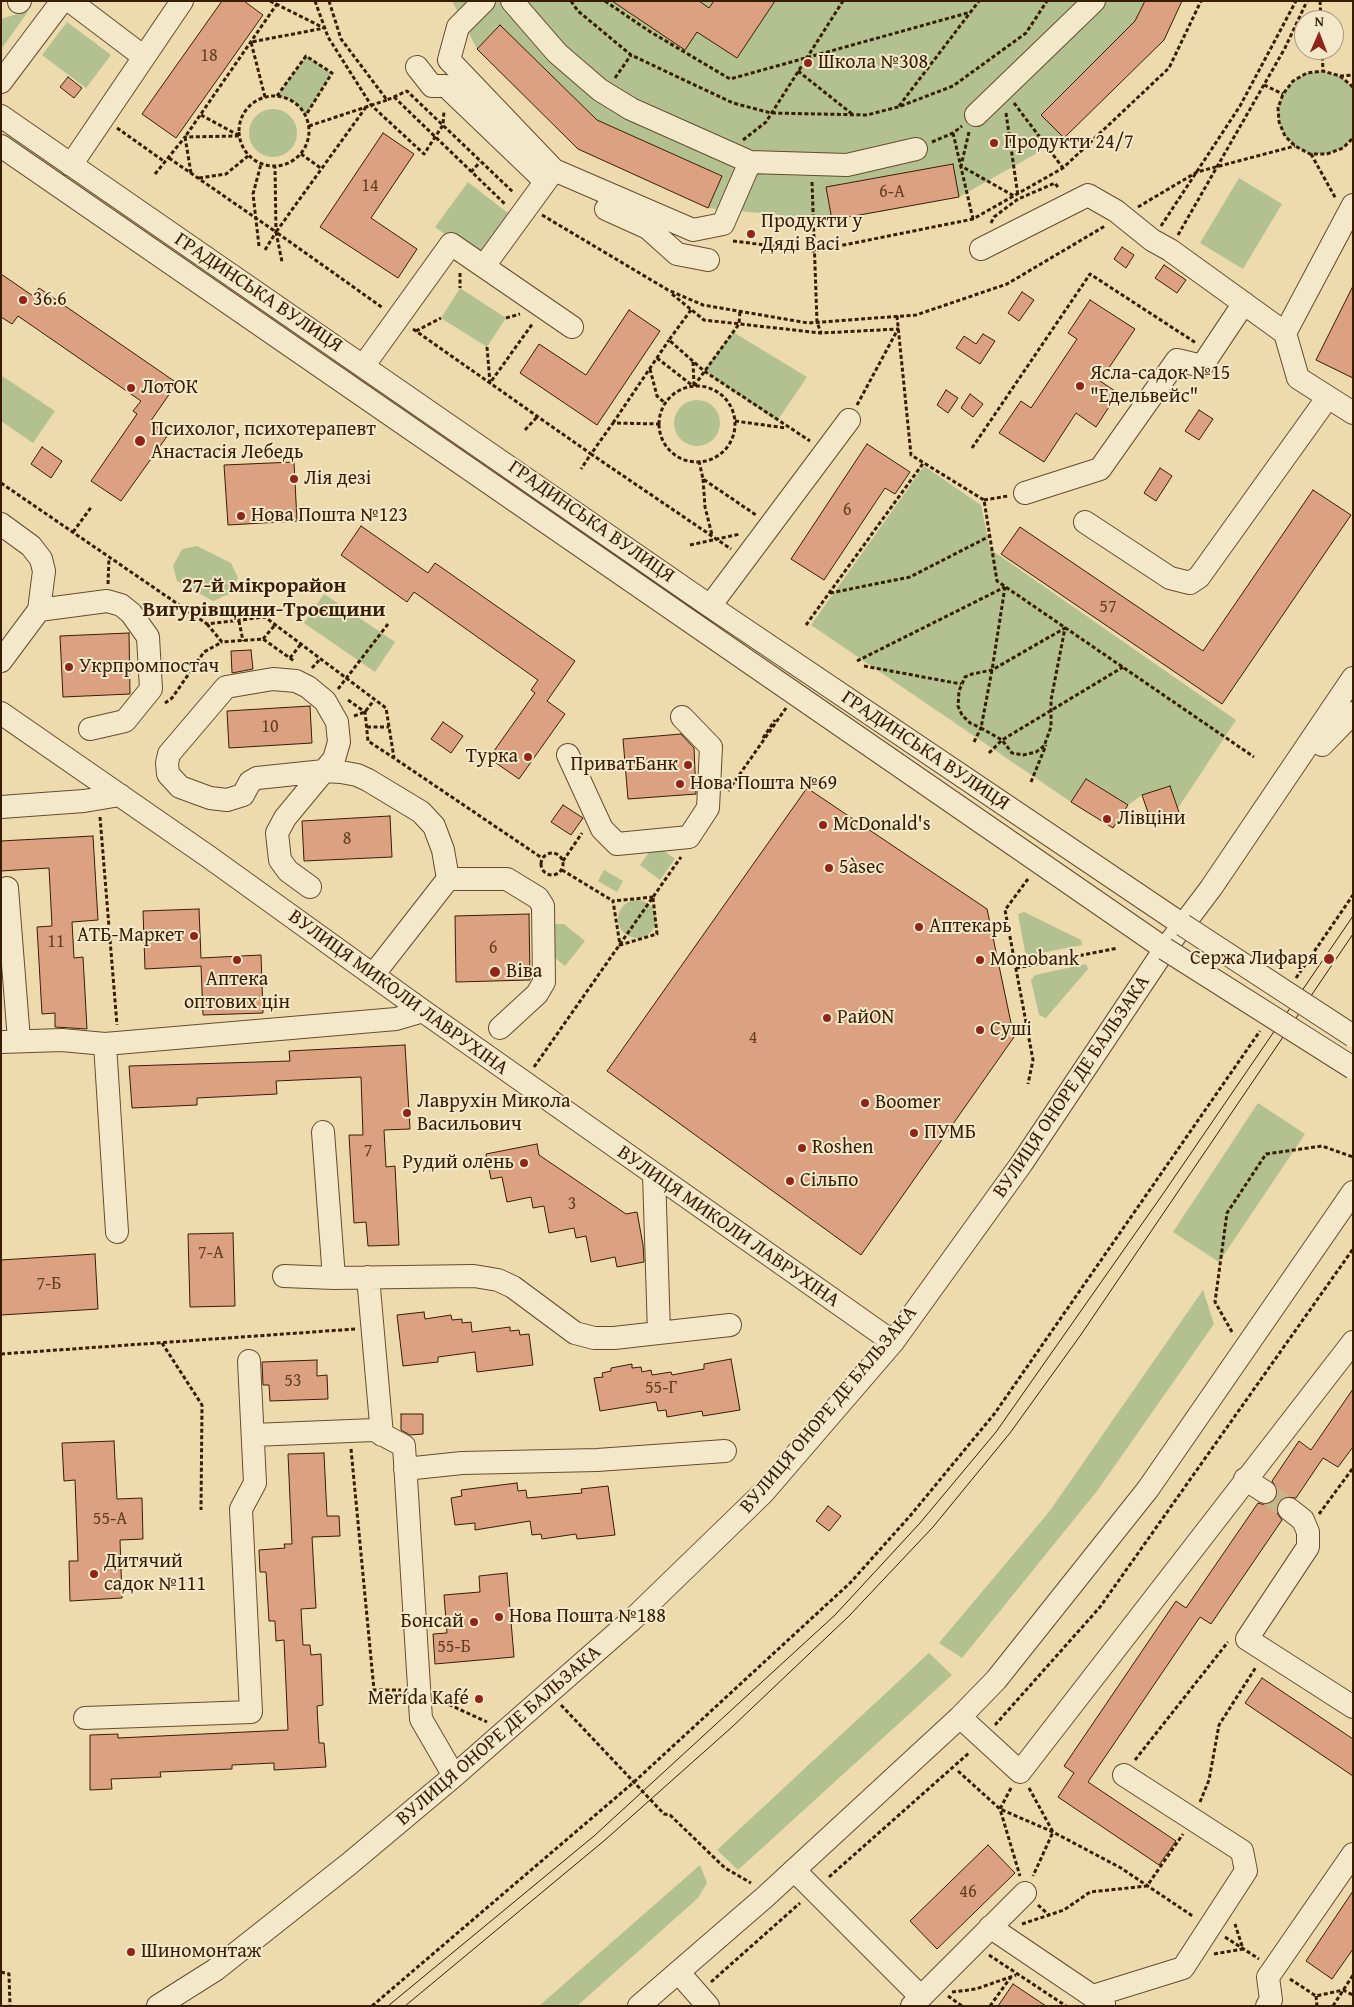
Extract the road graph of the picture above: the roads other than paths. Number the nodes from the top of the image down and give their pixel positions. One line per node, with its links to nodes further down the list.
1 (62, 1): 9 (street)
2 (70, 1): 7 (street)
3 (182, 1): 7 (street)
4 (484, 1): 16 (street)
5 (512, 1): 14 (street)
6 (1094, 1): 10 (street)
7 (144, 57): 15 (street)
8 (417, 67): 16 (street)
9 (1, 82)
10 (976, 114)
11 (1, 116): 15 (street, ГРАДИНСЬКА ВУЛИЦЯ)
12 (1, 146): 48 (street, ГРАДИНСЬКА ВУЛИЦЯ)
13 (916, 149): 14 (street)
14 (750, 162): 16 (street)
15 (71, 165): 24 (street, ГРАДИНСЬКА ВУЛИЦЯ)
16 (550, 176): 19 (street); 20 (street)
17 (1350, 211): 23 (street)
18 (981, 249): 21 (street)
19 (708, 260)
20 (484, 266): 22 (street); 24 (street)
21 (1244, 303): 23 (street); 28 (street)
22 (572, 326)
23 (1285, 332): 25 (street)
24 (364, 365): 31 (street, ГРАДИНСЬКА ВУЛИЦЯ)
25 (1328, 397): 26 (street); 29 (street)
26 (1353, 413)
27 (849, 420): 31 (street)
28 (1025, 493)
29 (1085, 522)
30 (1, 524): 32 (street)
31 (710, 606): 47 (street, ГРАДИНСЬКА ВУЛИЦЯ)
32 (39, 610): 33 (street); 38 (street)
33 (3, 654)
34 (1353, 678): 41 (street, ВУЛИЦЯ ОНОРЕ ДЕ БАЛЬЗАКА)
35 (1, 712): 42 (street, ВУЛИЦЯ МИКОЛИ ЛАВРУХІНА)
36 (1353, 713): 41 (street)
37 (682, 717): 39 (street)
38 (90, 729)
39 (568, 755)
40 (324, 771): 40 (street); 44 (street); 45 (street)
41 (1280, 788): 47 (street, ВУЛИЦЯ ОНОРЕ ДЕ БАЛЬЗАКА)
42 (120, 795): 43 (street); 49 (street, ВУЛИЦЯ МИКОЛИ ЛАВРУХІНА)
43 (1, 807)
44 (448, 879): 49 (street); 51 (street)
45 (310, 887)
46 (7, 888): 53 (street)
47 (1183, 925): 48 (street, ВУЛИЦЯ ОНОРЕ ДЕ БАЛЬЗАКА); 52 (street, ГРАДИНСЬКА ВУЛИЦЯ, bridge)
48 (1165, 949): 55 (street, ГРАДИНСЬКА ВУЛИЦЯ, bridge); 65 (street, ВУЛИЦЯ ОНОРЕ ДЕ БАЛЬЗАКА)
49 (373, 975): 50 (street, ВУЛИЦЯ МИКОЛИ ЛАВРУХІНА)
50 (423, 1012): 54 (street); 57 (street, ВУЛИЦЯ МИКОЛИ ЛАВРУХІНА)
51 (500, 1028)
52 (1353, 1036)
53 (10, 1041): 54 (street)
54 (111, 1043): 59 (street)
55 (1353, 1068)
56 (323, 1132): 62 (street)
57 (654, 1174): 64 (street); 65 (street, ВУЛИЦЯ МИКОЛИ ЛАВРУХІНА)
58 (1353, 1192): 76 (street)
59 (117, 1232)
60 (284, 1276): 62 (street)
61 (368, 1276): 62 (street); 64 (street); 69 (street)
62 (334, 1278)
63 (730, 1325): 64 (street)
64 (659, 1333)
65 (892, 1342): 79 (street, ВУЛИЦЯ ОНОРЕ ДЕ БАЛЬЗАКА)
66 (1353, 1342): 72 (street)
67 (249, 1361): 68 (street)
68 (254, 1435): 69 (street); 77 (street)
69 (382, 1435): 71 (street)
70 (725, 1451): 71 (street)
71 (405, 1469): 79 (street)
72 (1245, 1479): 73 (street); 76 (street)
73 (1265, 1492)
74 (1289, 1509): 75 (street)
75 (1353, 1707)
76 (960, 1717): 81 (street)
77 (85, 1718)
78 (1124, 1775): 86 (street)
79 (454, 1776): 87 (street, ВУЛИЦЯ ОНОРЕ ДЕ БАЛЬЗАКА)
80 (1353, 1854): 90 (street)
81 (794, 1870): 84 (street); 85 (street)
82 (1025, 1893): 83 (street)
83 (990, 1927): 85 (street); 86 (street)
84 (679, 1973): 88 (street); 89 (street)
85 (917, 2001)
86 (1100, 2001)
87 (158, 2006)
88 (638, 2006)
89 (708, 2006)
90 (1267, 2006)

